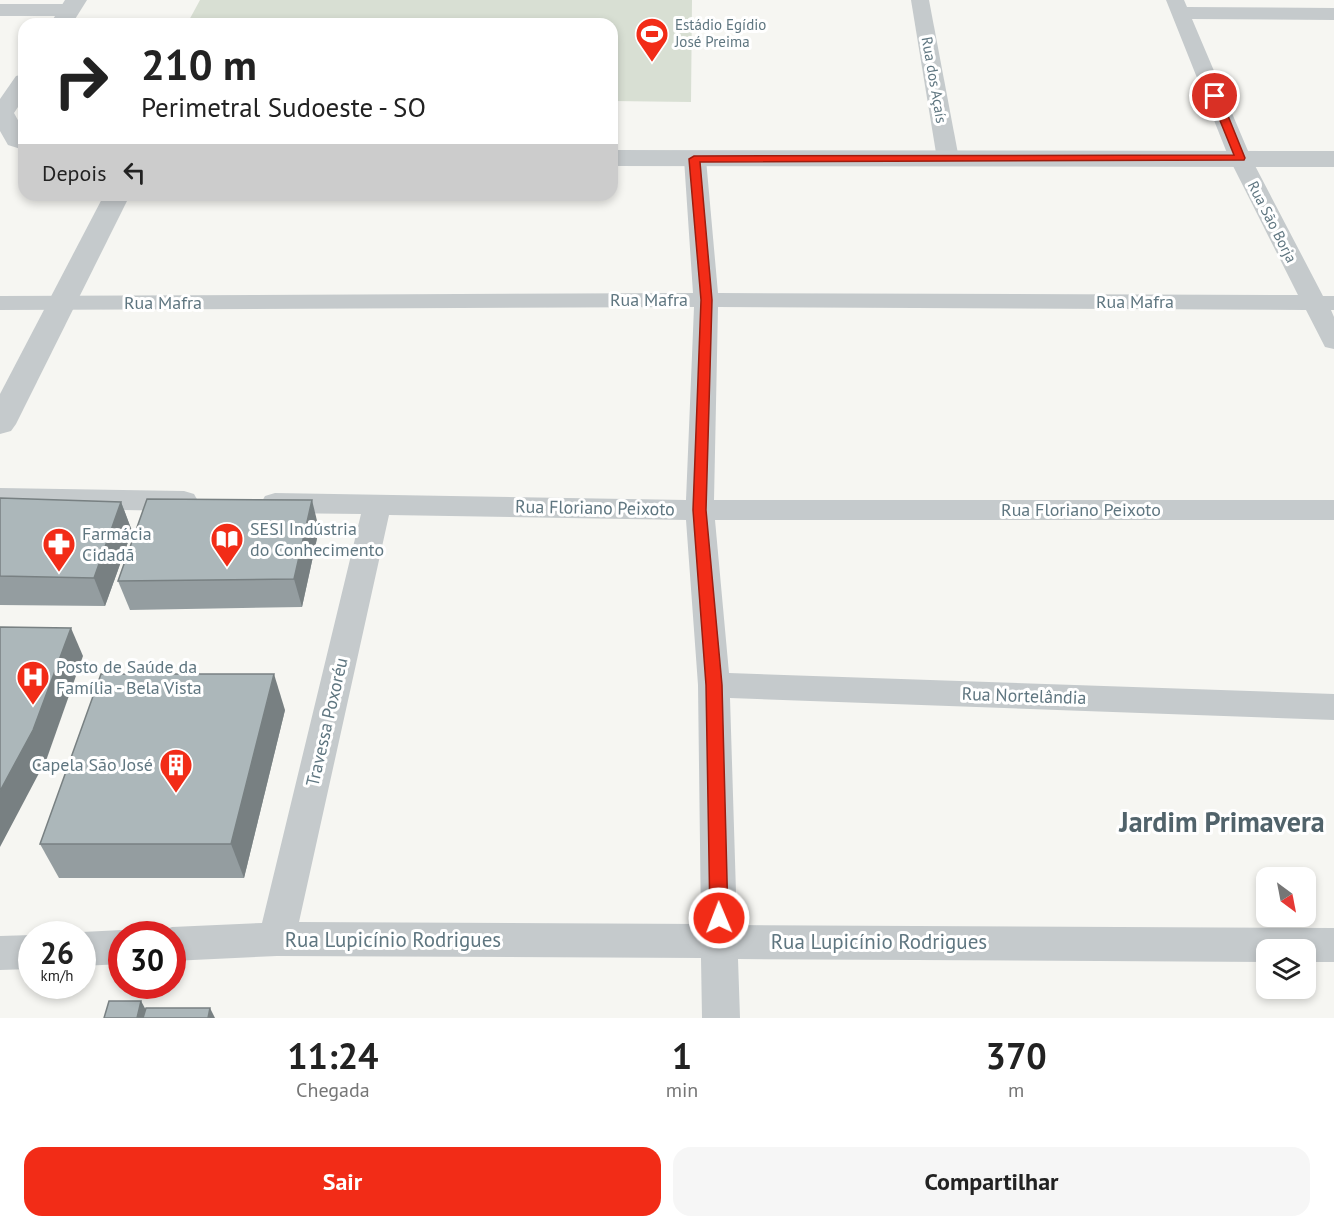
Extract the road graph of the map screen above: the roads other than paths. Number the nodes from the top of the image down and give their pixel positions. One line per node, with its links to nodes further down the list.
1 (920, 0): 12 (street, Rua dos Açaís)
2 (1178, 6): 5 (street); 10 (street, Rua São Borja)
3 (0, 10): 4 (street)
4 (69, 12)
5 (1334, 14)
6 (18, 89): 7 (street)
7 (1, 113): 8 (street)
8 (18, 140)
9 (618, 158): 11 (street)
10 (1240, 158): 12 (street); 13 (street); 17 (street, Rua São Borja)
11 (694, 159): 12 (street); 15 (street)
12 (948, 159)
13 (1334, 159)
14 (114, 201): 18 (street)
15 (706, 300): 17 (street, Rua Mafra); 18 (street, Rua Mafra); 25 (street)
16 (0, 303): 18 (street, Rua Mafra)
17 (1323, 303): 19 (street, Rua São Borja)
18 (63, 304): 20 (street)
19 (1334, 341)
20 (0, 424)
21 (0, 498): 22 (street)
22 (212, 502)
23 (248, 503): 24 (street, Rua Floriano Peixoto)
24 (377, 505): 25 (street, Rua Floriano Peixoto); 29 (street, Travessa Poxoréu)
25 (700, 510): 26 (street, Rua Floriano Peixoto); 27 (street)
26 (1334, 510)
27 (714, 685): 28 (street, Rua Nortelândia); 30 (street)
28 (1334, 707)
29 (277, 939): 30 (street, Rua Lupicínio Rodrigues); 31 (street, Rua Lupicínio Rodrigues)
30 (719, 942): 32 (street, Rua Lupicínio Rodrigues); 35 (street)
31 (186, 943)
32 (1334, 945)
33 (18, 952): 34 (street)
34 (0, 953)
35 (721, 1018)

